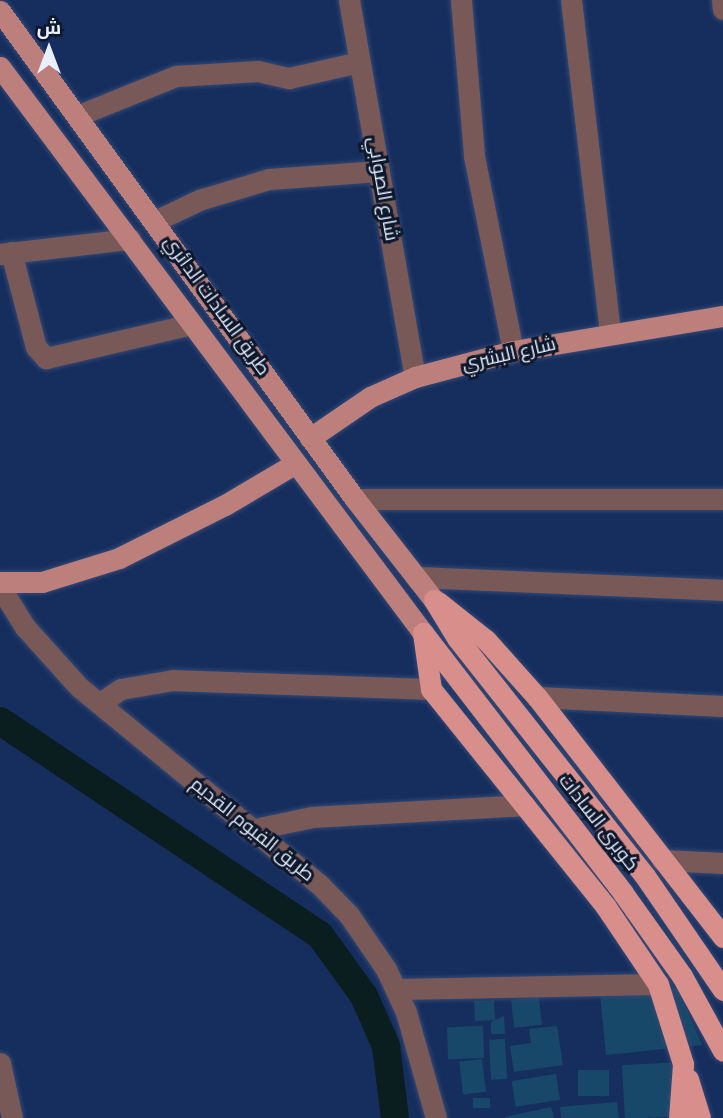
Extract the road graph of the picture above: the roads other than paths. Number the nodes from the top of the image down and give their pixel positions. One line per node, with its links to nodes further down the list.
1 (349, 0): 7 (street, شارع الصوابي)
2 (461, 0): 17 (street)
3 (570, 0): 16 (street)
4 (722, 0): 5 (street)
5 (723, 9)
6 (0, 11): 9 (main road, طريق السادات الدائري)
7 (359, 62): 9 (street); 10 (street, شارع الصوابي)
8 (0, 66): 12 (main road, طريق السادات الدائري)
9 (79, 115): 11 (main road, طريق السادات الدائري)
10 (379, 171): 11 (street); 18 (street, شارع الصوابي)
11 (155, 221): 19 (main road, طريق السادات الدائري)
12 (130, 239): 13 (street); 15 (main road, طريق السادات الدائري)
13 (6, 253): 15 (street)
14 (723, 316): 16 (main road, شارع البشري)
15 (192, 324): 20 (main road, طريق السادات الدائري)
16 (610, 334): 17 (main road, شارع البشري)
17 (513, 351): 18 (main road, شارع البشري)
18 (415, 377): 19 (main road, شارع البشري)
19 (310, 438): 21 (main road, طريق السادات الدائري)
20 (294, 464): 24 (main road); 27 (main road, طريق السادات الدائري)
21 (355, 499): 22 (street); 23 (main road, طريق السادات الدائري)
22 (723, 499)
23 (415, 577): 25 (street); 26 (main road, طريق السادات الدائري)
24 (0, 584): 30 (street, طريق الفيوم القديم)
25 (723, 590)
26 (434, 600): 29 (highway); 39 (highway, كوبرى السادات)
27 (423, 633): 28 (highway); 40 (highway, كوبرى السادات)
28 (430, 690): 30 (street); 32 (highway)
29 (537, 697): 31 (street); 34 (highway)
30 (100, 704): 33 (street, طريق الفيوم القديم)
31 (723, 706)
32 (525, 805): 33 (street); 37 (highway)
33 (250, 830): 38 (street, طريق الفيوم القديم)
34 (662, 860): 35 (street); 36 (highway)
35 (723, 863)
36 (723, 937)
37 (658, 984): 38 (street); 42 (highway)
38 (396, 989): 44 (street, طريق الفيوم القديم)
39 (723, 990)
40 (723, 1051)
41 (0, 1063): 43 (street)
42 (683, 1064): 45 (highway); 46 (highway)
43 (12, 1118)
44 (436, 1118)
45 (679, 1118)
46 (700, 1118)

